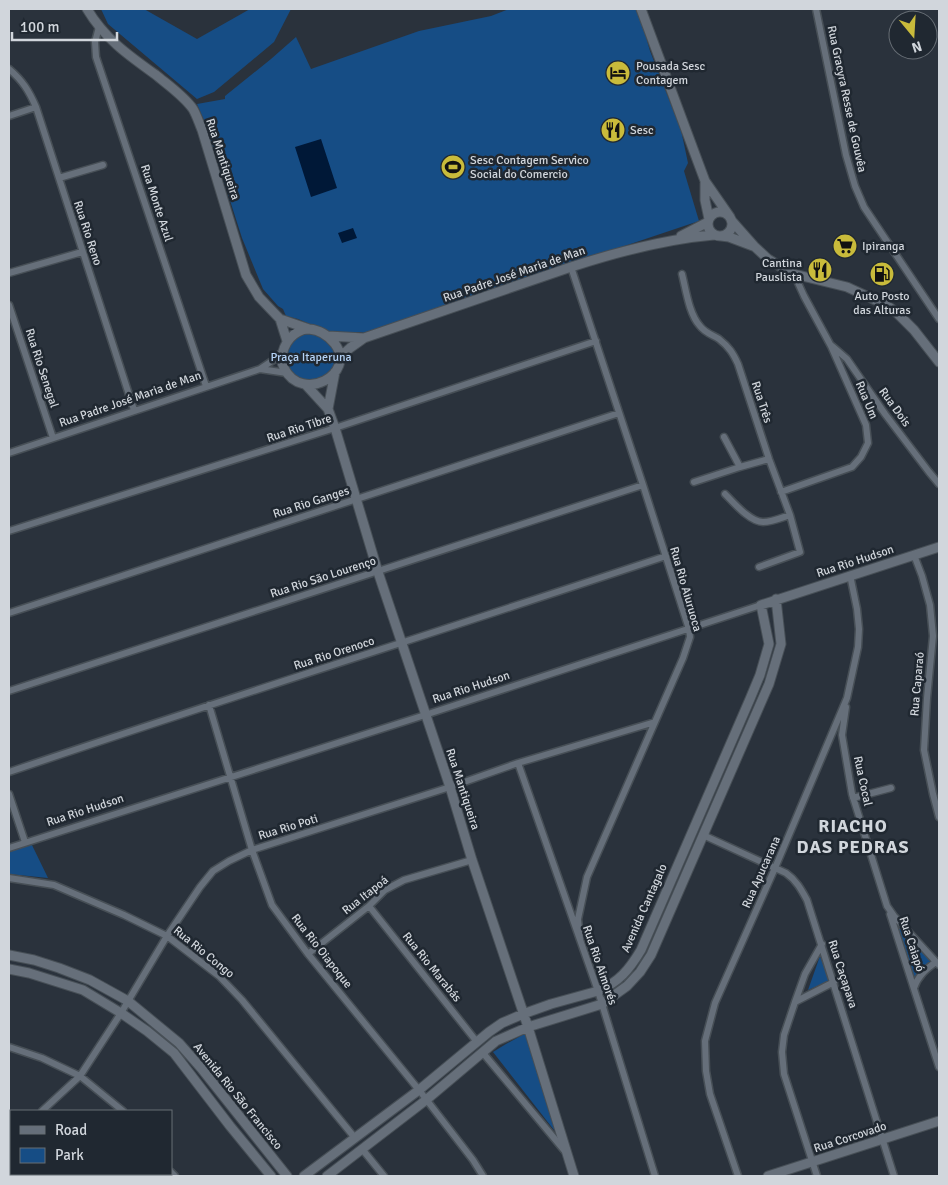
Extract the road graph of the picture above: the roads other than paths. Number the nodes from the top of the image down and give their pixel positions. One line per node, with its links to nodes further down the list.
1 (87, 9): 4 (street, Rua Mantiqueira)
2 (641, 9): 10 (street)
3 (816, 9): 23 (street, Rua Gracyra Resse de Gouvêa)
4 (99, 27): 22 (street, Rua Mantiqueira); 37 (street, Rua Monte Azul)
5 (9, 69): 6 (street, Rua Rio Reno)
6 (36, 108): 7 (street); 9 (street, Rua Rio Reno)
7 (9, 116)
8 (103, 165): 9 (street)
9 (59, 178): 16 (street, Rua Rio Reno)
10 (705, 181): 11 (street); 12 (street)
11 (731, 218): 12 (street); 13 (street); 15 (street)
12 (708, 221): 13 (street); 14 (street, Rua Padre José Maria de Man)
13 (718, 236): 14 (street, Rua Padre José Maria de Man); 15 (street, Rua Padre José Maria de Man)
14 (674, 240): 17 (street, Rua Padre José Maria de Man)
15 (754, 246): 20 (street)
16 (82, 252): 18 (street); 39 (street, Rua Rio Reno)
17 (571, 267): 26 (street, Rua Padre José Maria de Man); 28 (street, Rua Rio Aiuruoca)
18 (9, 273)
19 (682, 274): 45 (street, Rua Três)
20 (794, 274): 29 (street, Rua Um); 32 (street)
21 (9, 305): 43 (street, Rua Rio Senegal)
22 (280, 319): 24 (street, Rua Mantiqueira); 27 (street, Rua Mantiqueira)
23 (939, 319)
24 (309, 328): 25 (street); 27 (street)
25 (328, 336): 26 (street, Rua Padre José Maria de Man); 31 (street)
26 (364, 338): 31 (street, Rua Padre José Maria de Man)
27 (288, 341): 30 (street)
28 (596, 341): 40 (street, Rua Rio Aiuruoca); 41 (street, Rua Rio Tibre)
29 (830, 346): 48 (street, Rua Dois); 50 (street, Rua Um)
30 (283, 351): 33 (street, Rua Padre José Maria de Man); 35 (street)
31 (340, 357): 34 (street)
32 (939, 361)
33 (260, 369): 35 (street, Rua Padre José Maria de Man); 37 (street, Rua Padre José Maria de Man)
34 (335, 372): 36 (street); 38 (street)
35 (286, 373): 36 (street)
36 (306, 385): 38 (street, Rua Mantiqueira)
37 (206, 386): 39 (street, Rua Padre José Maria de Man)
38 (328, 409): 41 (street, Rua Mantiqueira)
39 (134, 410): 43 (street, Rua Padre José Maria de Man)
40 (619, 413): 49 (street, Rua Rio Aiuruoca); 52 (street, Rua Rio Ganges)
41 (335, 428): 52 (street, Rua Mantiqueira); 54 (street, Rua Rio Tibre)
42 (724, 436): 46 (street)
43 (53, 438): 44 (street, Rua Padre José Maria de Man)
44 (9, 453)
45 (769, 459): 46 (street); 50 (street, Rua Três)
46 (740, 467): 47 (street)
47 (694, 482)
48 (939, 484)
49 (643, 485): 57 (street, Rua Rio Aiuruoca); 59 (street, Rua Rio São Lourenço)
50 (781, 492): 53 (street, Rua Três)
51 (725, 494): 53 (street)
52 (357, 499): 59 (street, Rua Mantiqueira); 63 (street, Rua Rio Ganges)
53 (790, 515): 58 (street, Rua Três)
54 (9, 532)
55 (939, 547): 56 (street, Rua Rio Hudson)
56 (914, 555): 60 (street, Rua Rio Hudson); 78 (street, Rua Caparaó)
57 (666, 556): 64 (street, Rua Rio Aiuruoca); 65 (street, Rua Rio Orenoco)
58 (759, 567)
59 (378, 572): 65 (street, Rua Mantiqueira); 66 (street, Rua Rio São Lourenço)
60 (850, 575): 61 (street, Rua Rio Hudson); 67 (street, Rua Apucarana)
61 (776, 599): 62 (street, Rua Rio Hudson); 79 (street, Avenida Cantagalo)
62 (761, 605): 64 (street, Rua Rio Hudson); 97 (street, Avenida Cantagalo)
63 (9, 613)
64 (689, 629): 69 (street, Rua Rio Hudson); 70 (street, Rua Rio Aiuruoca)
65 (402, 643): 68 (street, Rua Rio Orenoco); 69 (street, Rua Mantiqueira)
66 (9, 690)
67 (847, 698): 77 (street, Rua Cocal); 84 (street, Rua Apucarana)
68 (208, 705): 72 (street, Rua Rio Orenoco); 73 (street, Rua Rio Oiapoque)
69 (425, 715): 73 (street, Rua Rio Hudson); 74 (street, Rua Mantiqueira)
70 (655, 722): 71 (street, Rua Rio Poti); 89 (street, Rua Rio Aiuruoca)
71 (518, 763): 74 (street, Rua Rio Poti); 89 (street, Rua Rio Aimorés)
72 (9, 772)
73 (230, 777): 80 (street, Rua Rio Hudson); 82 (street, Rua Rio Oiapoque)
74 (450, 787): 82 (street, Rua Rio Poti); 83 (street, Rua Mantiqueira)
75 (891, 788): 77 (street)
76 (9, 794): 80 (street)
77 (853, 798): 87 (street, Rua Cocal)
78 (939, 817)
79 (703, 835): 84 (street, Rua Caçapava); 100 (street, Avenida Cantagalo)
80 (25, 842): 81 (street, Rua Rio Hudson)
81 (9, 848)
82 (252, 850): 88 (street, Rua Rio Poti); 91 (street, Rua Rio Oiapoque)
83 (472, 860): 86 (street, Rua Itapoá); 102 (street, Rua Mantiqueira)
84 (775, 868): 90 (street, Rua Caçapava); 129 (street, Rua Apucarana)
85 (9, 878): 88 (street, Rua Rio Congo)
86 (369, 906): 91 (street, Rua Itapoá); 104 (street, Rua Rio Marabás)
87 (887, 906): 93 (street, Rua Cocal); 96 (street, Rua Caiapó)
88 (167, 936): 98 (street, Rua Rio Poti); 116 (street, Rua Rio Congo)
89 (580, 939): 97 (street, Rua Rio Aimorés)
90 (822, 944): 95 (street, Rua Caçapava); 99 (street)
91 (308, 954): 109 (street, Rua Rio Oiapoque)
92 (9, 955): 98 (street, Avenida Rio São Francisco)
93 (938, 963): 96 (street, Rua Caiapó)
94 (9, 969): 101 (street, Avenida Rio São Francisco)
95 (834, 982): 99 (street); 117 (street, Rua Caçapava)
96 (914, 989): 107 (street, Rua Caiapó)
97 (598, 992): 100 (street, Rua Rio Aimorés); 102 (street, Avenida Cantagalo)
98 (128, 1001): 101 (street, Rua Rio Poti); 113 (street, Avenida Rio São Francisco)
99 (795, 1002): 120 (street)
100 (602, 1004): 103 (street, Avenida Cantagalo); 128 (street, Rua Rio Aimorés)
101 (121, 1012): 108 (street, Rua Rio Poti); 115 (street, Avenida Rio São Francisco)
102 (523, 1014): 103 (street, Rua Mantiqueira); 104 (street, Avenida Cantagalo)
103 (528, 1027): 106 (street, Avenida Cantagalo); 119 (street, Rua Mantiqueira)
104 (477, 1042): 109 (street, Avenida Cantagalo)
105 (9, 1047): 108 (street)
106 (483, 1052): 110 (street, Avenida Cantagalo); 119 (street)
107 (939, 1067)
108 (80, 1076): 111 (street, Rua Rio Poti); 112 (street)
109 (419, 1090): 110 (street, Rua Rio Oiapoque); 116 (street, Avenida Cantagalo)
110 (426, 1100): 118 (street, Avenida Cantagalo); 126 (street, Rua Rio Oiapoque)
111 (43, 1110)
112 (122, 1110)
113 (240, 1118): 115 (street); 122 (street, Avenida Rio São Francisco)
114 (939, 1121): 117 (street, Rua Corcovado)
115 (230, 1126): 121 (street, Avenida Rio São Francisco)
116 (355, 1138): 123 (street, Avenida Cantagalo)
117 (882, 1140): 120 (street, Rua Corcovado); 132 (street, Rua Caçapava)
118 (362, 1149): 124 (street, Avenida Cantagalo); 125 (street)
119 (566, 1152): 127 (street, Rua Mantiqueira)
120 (813, 1163): 130 (street, Rua Corcovado); 131 (street)
121 (271, 1176)
122 (287, 1176)
123 (304, 1176)
124 (328, 1176)
125 (384, 1176)
126 (483, 1176)
127 (574, 1176)
128 (655, 1176)
129 (738, 1176)
130 (768, 1176)
131 (817, 1176)
132 (894, 1176)

